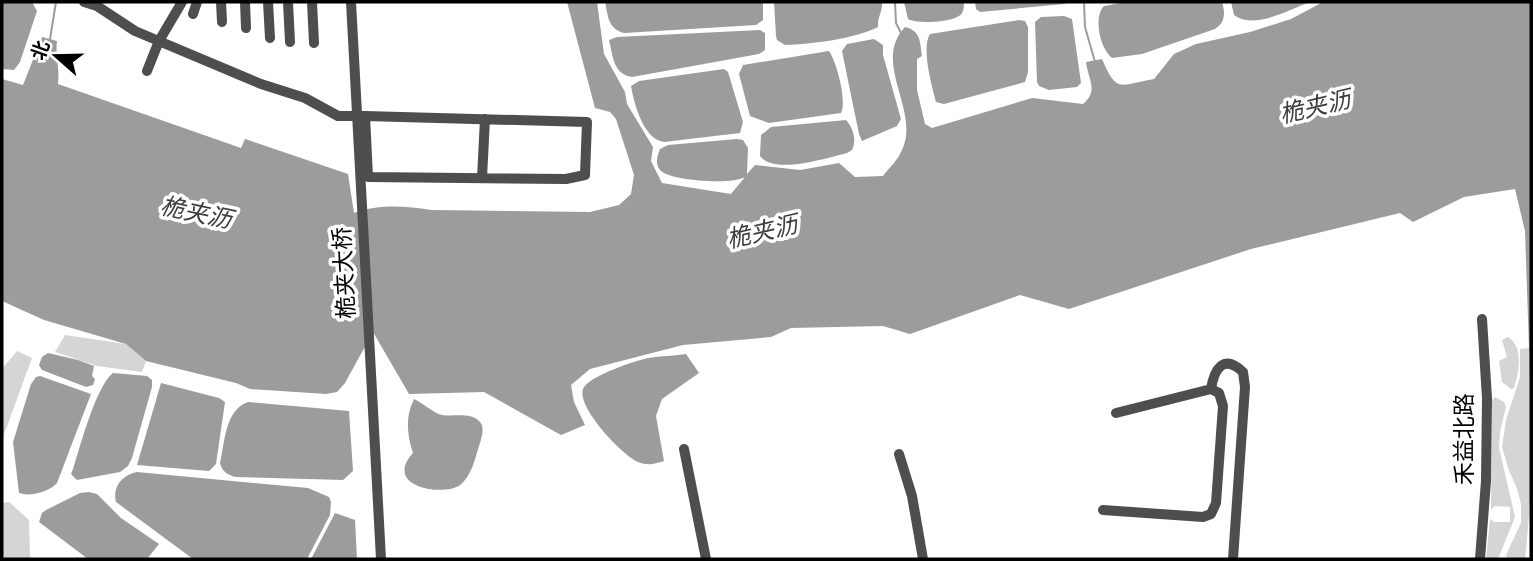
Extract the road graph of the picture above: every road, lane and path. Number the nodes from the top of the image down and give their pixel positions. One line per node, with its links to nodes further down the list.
1 (85, 2): 14 (street)
2 (182, 2): 14 (street)
3 (197, 2): 10 (street)
4 (221, 2): 11 (street)
5 (245, 2): 12 (street)
6 (268, 2): 13 (street)
7 (288, 2): 15 (street)
8 (312, 2): 16 (street)
9 (351, 2): 18 (street)
10 (192, 14)
11 (222, 22)
12 (246, 28)
13 (270, 38)
14 (159, 41): 17 (street); 18 (street)
15 (290, 42)
16 (314, 43)
17 (146, 71)
18 (361, 116): 19 (street); 20 (street); 27 (street, 桅夹大桥)
19 (485, 119): 20 (street); 20 (street)
20 (482, 178)
21 (1482, 319): 31 (street, 禾益北路)
22 (1211, 389): 23 (street); 26 (street); 30 (street)
23 (1116, 413)
24 (684, 449): 28 (street)
25 (899, 454): 29 (street)
26 (1103, 510)
27 (381, 559)
28 (706, 559)
29 (923, 559)
30 (1233, 559)
31 (1480, 559)

